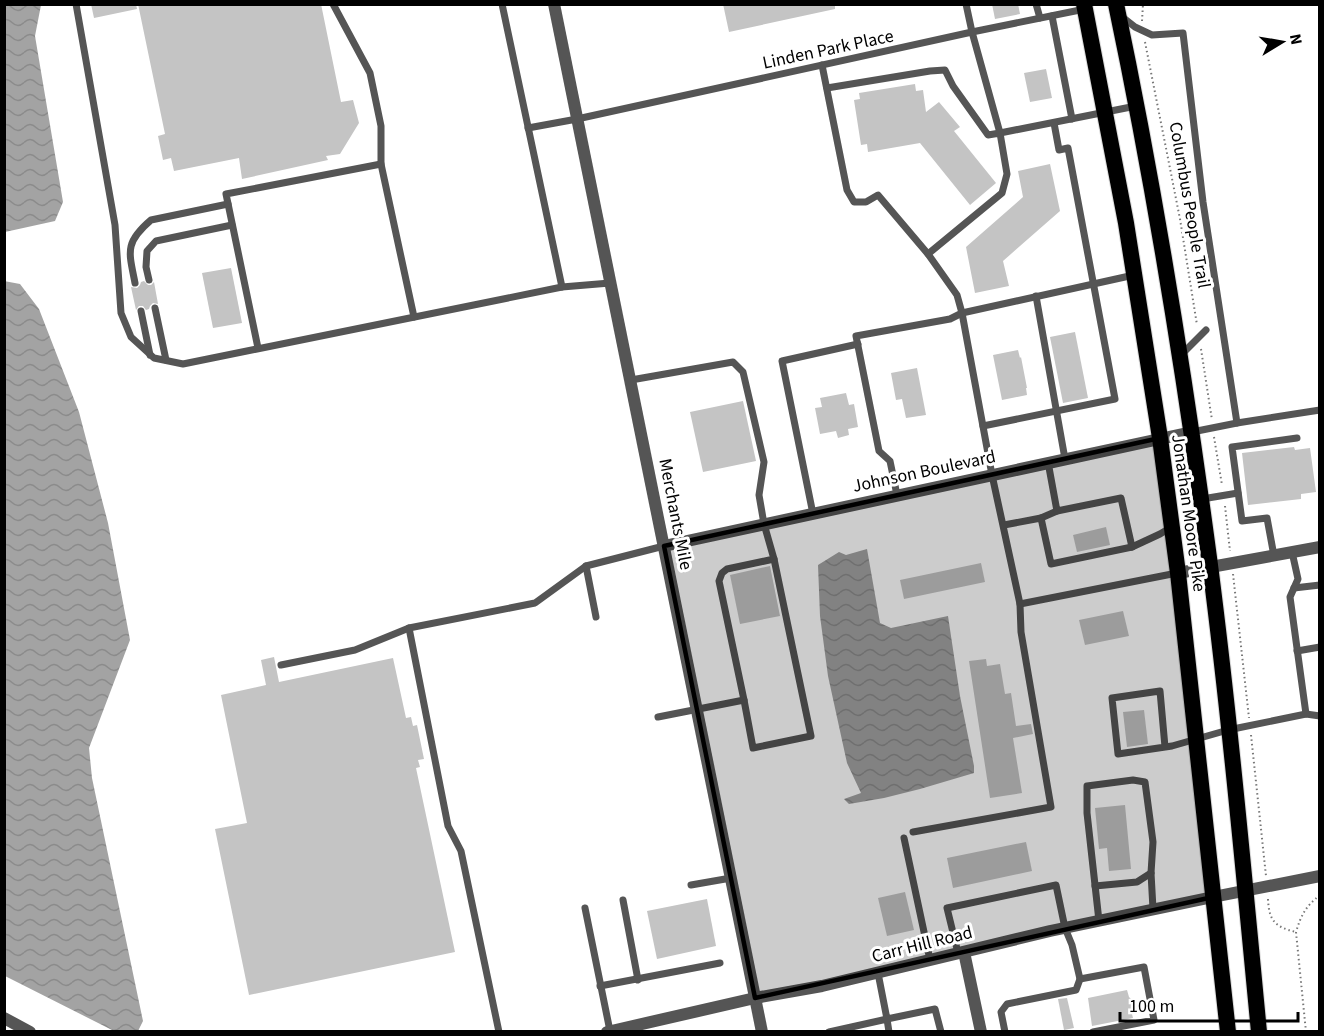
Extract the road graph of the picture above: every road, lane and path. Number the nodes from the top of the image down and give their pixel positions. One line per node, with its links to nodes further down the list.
1 (76, 4): 42 (lane)
2 (333, 4): 23 (lane)
3 (502, 4): 21 (lane)
4 (554, 4): 18 (street, Merchants Mile)
5 (966, 4): 12 (lane)
6 (1036, 4): 11 (lane)
7 (1143, 4): 13 (path, Columbus People Trail)
8 (1084, 7): 10 (lane, Linden Park Place); 17 (highway, Jonathan Moore Pike)
9 (1117, 9): 13 (lane); 16 (highway, Jonathan Moore Pike)
10 (1052, 16): 11 (lane, Linden Park Place); 19 (lane)
11 (1040, 18): 12 (lane, Linden Park Place)
12 (972, 32): 14 (lane, Linden Park Place); 22 (lane)
13 (1144, 32): 39 (path, Columbus People Trail); 49 (lane)
14 (822, 65): 15 (lane); 18 (lane, Linden Park Place)
15 (827, 88): 22 (lane); 26 (lane)
16 (1136, 106): 17 (lane); 43 (highway, Jonathan Moore Pike)
17 (1105, 113): 19 (lane); 27 (highway, Jonathan Moore Pike)
18 (577, 119): 21 (lane, Linden Park Place); 30 (street, Merchants Mile)
19 (1072, 119): 20 (lane)
20 (1054, 123): 22 (lane); 31 (lane)
21 (528, 128): 32 (lane)
22 (1000, 133): 26 (lane)
23 (381, 164): 24 (lane); 37 (lane)
24 (228, 204): 25 (lane); 29 (lane)
25 (232, 225): 28 (lane); 41 (lane)
26 (928, 254): 36 (lane)
27 (1134, 275): 31 (lane); 52 (highway, Jonathan Moore Pike)
28 (149, 280)
29 (135, 283)
30 (610, 283): 32 (lane); 45 (street, Merchants Mile)
31 (1095, 284): 33 (lane); 46 (lane)
32 (562, 287): 37 (lane)
33 (1036, 297): 36 (lane); 46 (lane)
34 (155, 308): 44 (lane)
35 (141, 311): 42 (lane)
36 (962, 313): 40 (lane); 50 (lane)
37 (414, 317): 41 (lane)
38 (1206, 330): 39 (lane)
39 (1199, 337): 43 (lane); 47 (path, Columbus People Trail)
40 (858, 344): 60 (lane); 64 (lane)
41 (258, 348): 44 (lane)
42 (150, 355): 44 (lane)
43 (1180, 357): 51 (highway, Jonathan Moore Pike)
44 (166, 360)
45 (631, 380): 66 (lane); 69 (street, Merchants Mile)
46 (1057, 410): 50 (lane); 55 (lane)
47 (1210, 410)
48 (1320, 410): 49 (lane)
49 (1237, 423): 51 (lane)
50 (983, 426): 57 (lane)
51 (1192, 432): 52 (street, Johnson Boulevard); 61 (highway, Jonathan Moore Pike)
52 (1160, 438): 55 (street, Johnson Boulevard); 68 (highway, Jonathan Moore Pike)
53 (1297, 438): 59 (lane)
54 (1215, 441): 58 (path)
55 (1065, 459): 56 (street, Johnson Boulevard)
56 (1048, 462): 57 (street, Johnson Boulevard); 63 (lane)
57 (992, 475): 60 (street, Johnson Boulevard); 67 (lane)
58 (1221, 483)
59 (1238, 493): 61 (lane); 74 (lane)
60 (897, 495): 64 (street, Johnson Boulevard)
61 (1201, 500): 77 (highway, Jonathan Moore Pike)
62 (1225, 507): 71 (path)
63 (1057, 511): 65 (lane); 70 (lane)
64 (813, 514): 66 (street, Johnson Boulevard)
65 (1041, 518): 67 (lane); 70 (lane)
66 (764, 524): 69 (street, Johnson Boulevard); 75 (lane)
67 (1004, 525): 82 (lane)
68 (1172, 526): 70 (lane); 78 (highway, Jonathan Moore Pike)
69 (664, 546): 76 (lane); 89 (street, Merchants Mile)
70 (1132, 547)
71 (1230, 547)
72 (1320, 547): 73 (street)
73 (1292, 552): 74 (street); 81 (lane)
74 (1274, 556): 77 (street)
75 (774, 559): 88 (lane); 88 (lane)
76 (586, 566): 83 (lane); 84 (lane)
77 (1210, 567): 78 (street); 94 (highway, Jonathan Moore Pike)
78 (1178, 573): 82 (lane); 96 (highway, Jonathan Moore Pike)
79 (1233, 578): 93 (path)
80 (1320, 585): 81 (lane)
81 (1294, 588): 86 (lane)
82 (1020, 604): 98 (lane)
83 (596, 617)
84 (409, 628): 87 (lane); 128 (lane)
85 (1320, 647): 86 (lane)
86 (1298, 651): 90 (lane)
87 (281, 665)
88 (744, 700): 89 (lane)
89 (697, 709): 92 (lane); 103 (street, Merchants Mile)
90 (1306, 714): 91 (lane); 94 (lane)
91 (1320, 716)
92 (658, 717)
93 (1249, 717)
94 (1228, 730): 96 (lane); 106 (highway, Jonathan Moore Pike)
95 (1251, 734): 100 (path)
96 (1196, 739): 97 (lane); 108 (highway, Jonathan Moore Pike)
97 (1165, 747): 97 (lane)
98 (913, 832)
99 (904, 838): 117 (lane)
100 (1265, 860)
101 (1151, 873): 105 (lane); 105 (lane); 112 (lane)
102 (1320, 876): 106 (street, Carr Hill Road)
103 (731, 878): 104 (lane); 123 (street, Merchants Mile)
104 (691, 885)
105 (1095, 886): 113 (lane)
106 (1245, 890): 108 (street, Carr Hill Road); 137 (highway, Jonathan Moore Pike)
107 (1320, 895): 115 (path)
108 (1214, 897): 112 (street, Carr Hill Road); 136 (highway, Jonathan Moore Pike)
109 (623, 900): 121 (lane)
110 (1268, 905): 115 (path)
111 (585, 908): 122 (lane)
112 (1153, 909): 113 (street, Carr Hill Road)
113 (1099, 921): 114 (street, Carr Hill Road)
114 (1065, 928): 116 (street, Carr Hill Road); 116 (lane); 120 (lane)
115 (1296, 932): 138 (path)
116 (961, 953): 117 (street, Carr Hill Road); 133 (street)
117 (930, 960): 119 (street, Carr Hill Road)
118 (720, 963): 121 (lane)
119 (878, 973): 123 (street, Carr Hill Road); 125 (lane)
120 (1080, 979): 134 (lane); 135 (lane)
121 (638, 980): 122 (lane)
122 (600, 986): 126 (lane)
123 (755, 998): 126 (street, Carr Hill Road); 129 (street, Merchants Mile)
124 (4, 1018): 127 (street)
125 (887, 1019): 130 (lane); 131 (lane); 132 (lane)
126 (608, 1031)
127 (30, 1032)
128 (499, 1032)
129 (762, 1032)
130 (829, 1032)
131 (889, 1032)
132 (941, 1032)
133 (981, 1032)
134 (1005, 1032)
135 (1093, 1032)
136 (1228, 1032)
137 (1258, 1032)
138 (1306, 1032)

